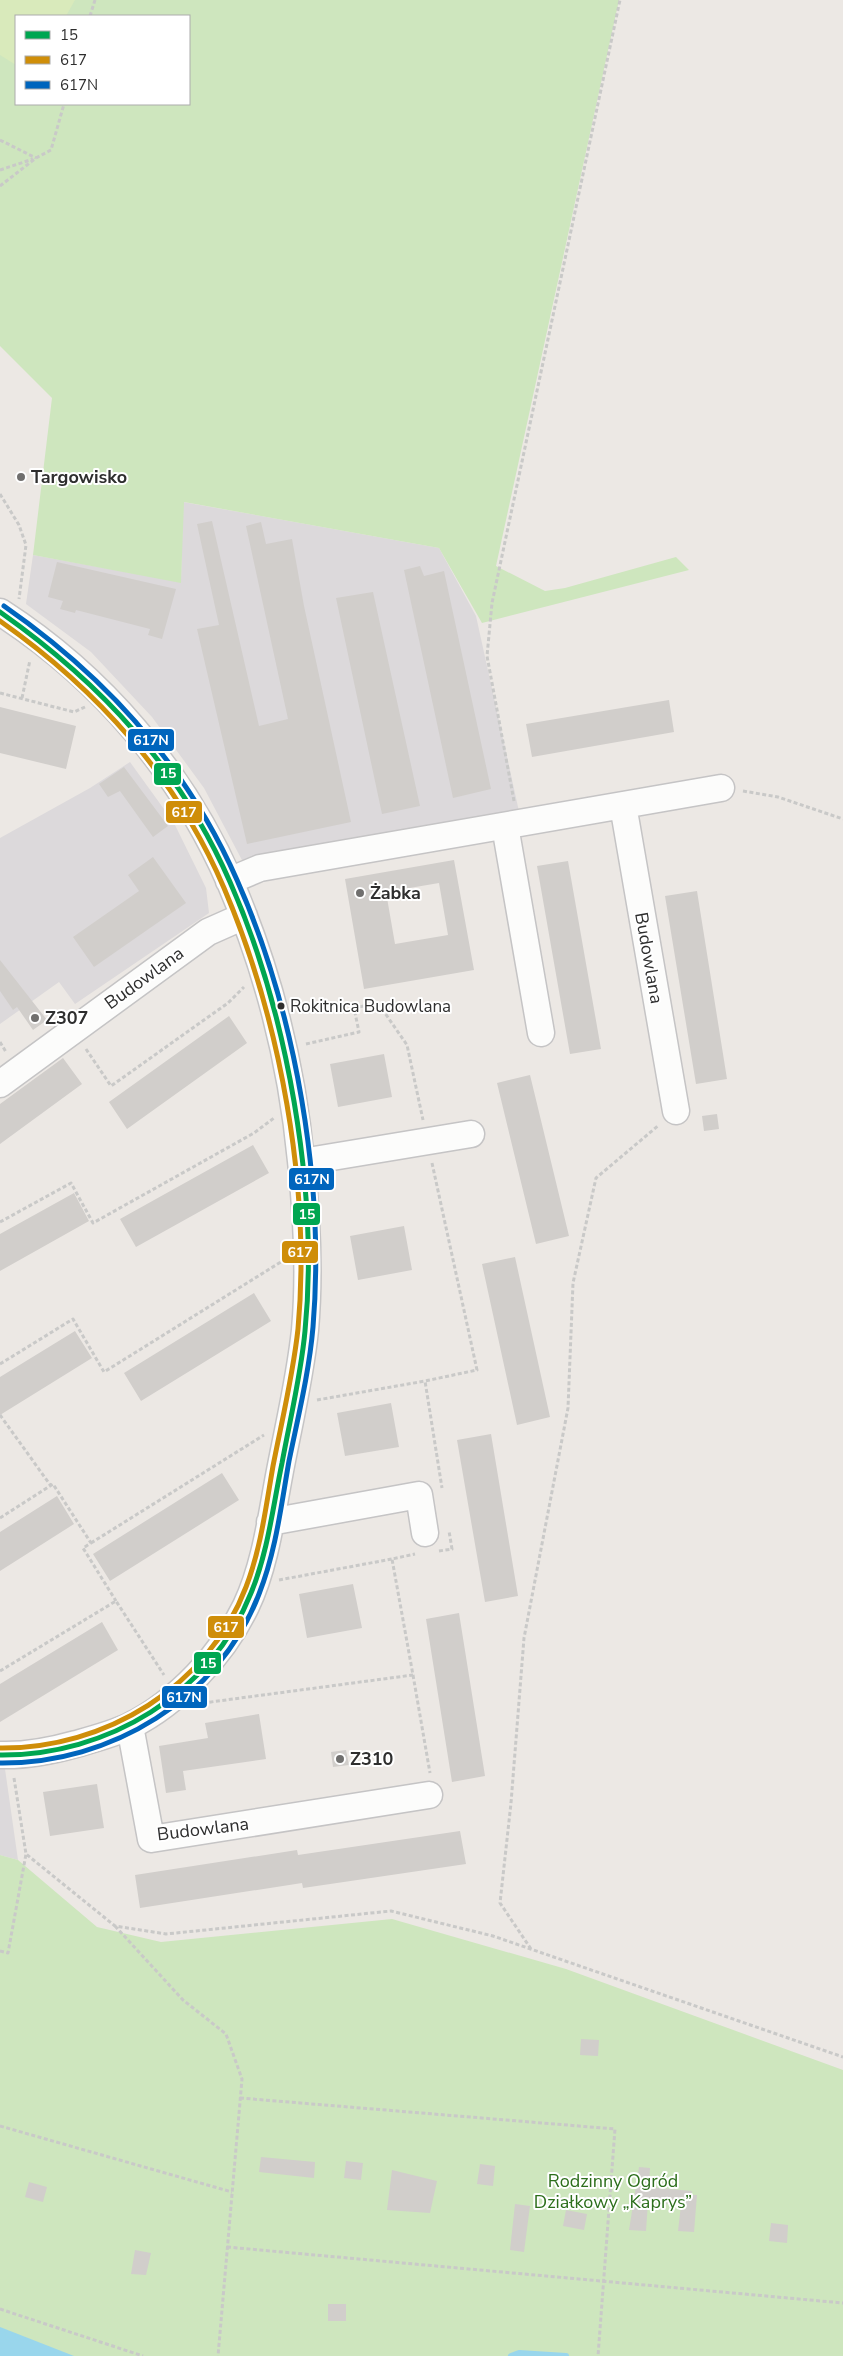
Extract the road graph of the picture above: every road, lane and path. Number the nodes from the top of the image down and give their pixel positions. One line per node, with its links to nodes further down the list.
1 (95, 0): 3 (path)
2 (620, 0): 18 (path)
3 (90, 15)
4 (64, 105): 6 (path)
5 (0, 140): 6 (path)
6 (36, 158): 7 (path); 8 (path)
7 (0, 170)
8 (0, 186)
9 (0, 494): 10 (path)
10 (8, 617): 14 (street)
11 (31, 654): 13 (path)
12 (0, 692): 13 (path)
13 (22, 698): 14 (path)
14 (106, 699): 19 (street)
15 (721, 788): 16 (street); 17 (path)
16 (623, 805): 18 (street); 26 (street, Budowlana)
17 (843, 819)
18 (512, 824): 19 (street); 23 (street)
19 (229, 881): 20 (street)
20 (244, 916): 22 (street, Budowlana); 30 (street)
21 (247, 985): 22 (path)
22 (73, 1030): 25 (street, Budowlana)
23 (541, 1033)
24 (299, 1046): 29 (path)
25 (0, 1084)
26 (676, 1111): 53 (path)
27 (279, 1115): 31 (path)
28 (471, 1134): 29 (street)
29 (427, 1142): 30 (street); 34 (path)
30 (302, 1162): 32 (street)
31 (0, 1222)
32 (307, 1245): 33 (path); 35 (street)
33 (0, 1364)
34 (425, 1381): 35 (path); 38 (path)
35 (291, 1411): 40 (street); 42 (path)
36 (0, 1415): 37 (path)
37 (51, 1486): 39 (path); 42 (path)
38 (443, 1497)
39 (0, 1518)
40 (270, 1522): 41 (street); 44 (street)
41 (432, 1540): 41 (path); 43 (path)
42 (91, 1543): 45 (path)
43 (392, 1559): 44 (path); 47 (path)
44 (257, 1576): 47 (street)
45 (116, 1601): 46 (path); 47 (path)
46 (0, 1671)
47 (176, 1694): 48 (street)
48 (130, 1726): 49 (street); 50 (street, Budowlana)
49 (5, 1756): 51 (path)
50 (429, 1795)
51 (26, 1854): 52 (path); 54 (path)
52 (115, 1926): 53 (path); 56 (path)
53 (532, 1950): 55 (path)
54 (0, 1951)
55 (843, 2058)
56 (240, 2098): 58 (path); 60 (path)
57 (0, 2126): 58 (path)
58 (232, 2192): 59 (path)
59 (227, 2247): 60 (path); 64 (path)
60 (605, 2281): 61 (path); 65 (path)
61 (843, 2303)
62 (0, 2309): 63 (path)
63 (143, 2356)
64 (218, 2356)
65 (598, 2356)

